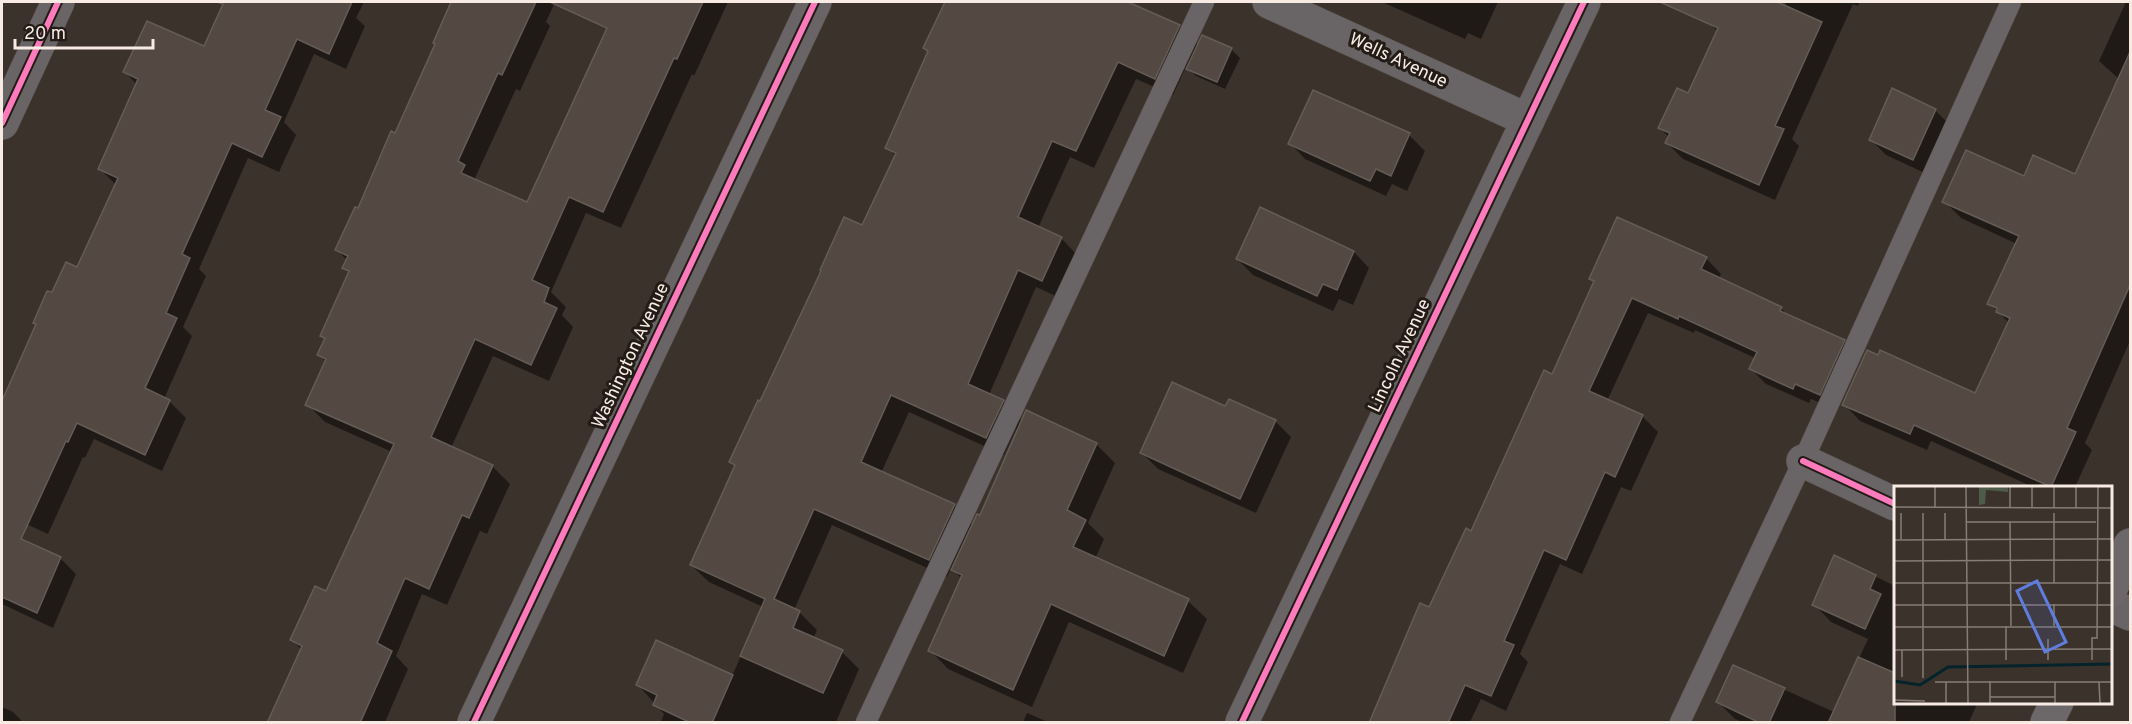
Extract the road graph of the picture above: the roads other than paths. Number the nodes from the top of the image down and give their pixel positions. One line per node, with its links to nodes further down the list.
1 (58, 2): 8 (street)
2 (815, 2): 16 (street, Washington Avenue)
3 (1204, 2): 17 (lane)
4 (1269, 2): 7 (street, Wells Avenue)
5 (1584, 2): 7 (street, Lincoln Avenue)
6 (2011, 2): 9 (lane)
7 (1528, 120): 18 (street, Lincoln Avenue)
8 (2, 123)
9 (1803, 461): 10 (street); 19 (lane)
10 (1894, 504)
11 (2130, 545): 12 (street)
12 (2111, 587)
13 (2111, 606): 14 (street)
14 (2130, 614)
15 (2057, 703): 20 (street)
16 (474, 723)
17 (866, 723)
18 (1242, 723)
19 (1680, 723)
20 (2048, 723)

